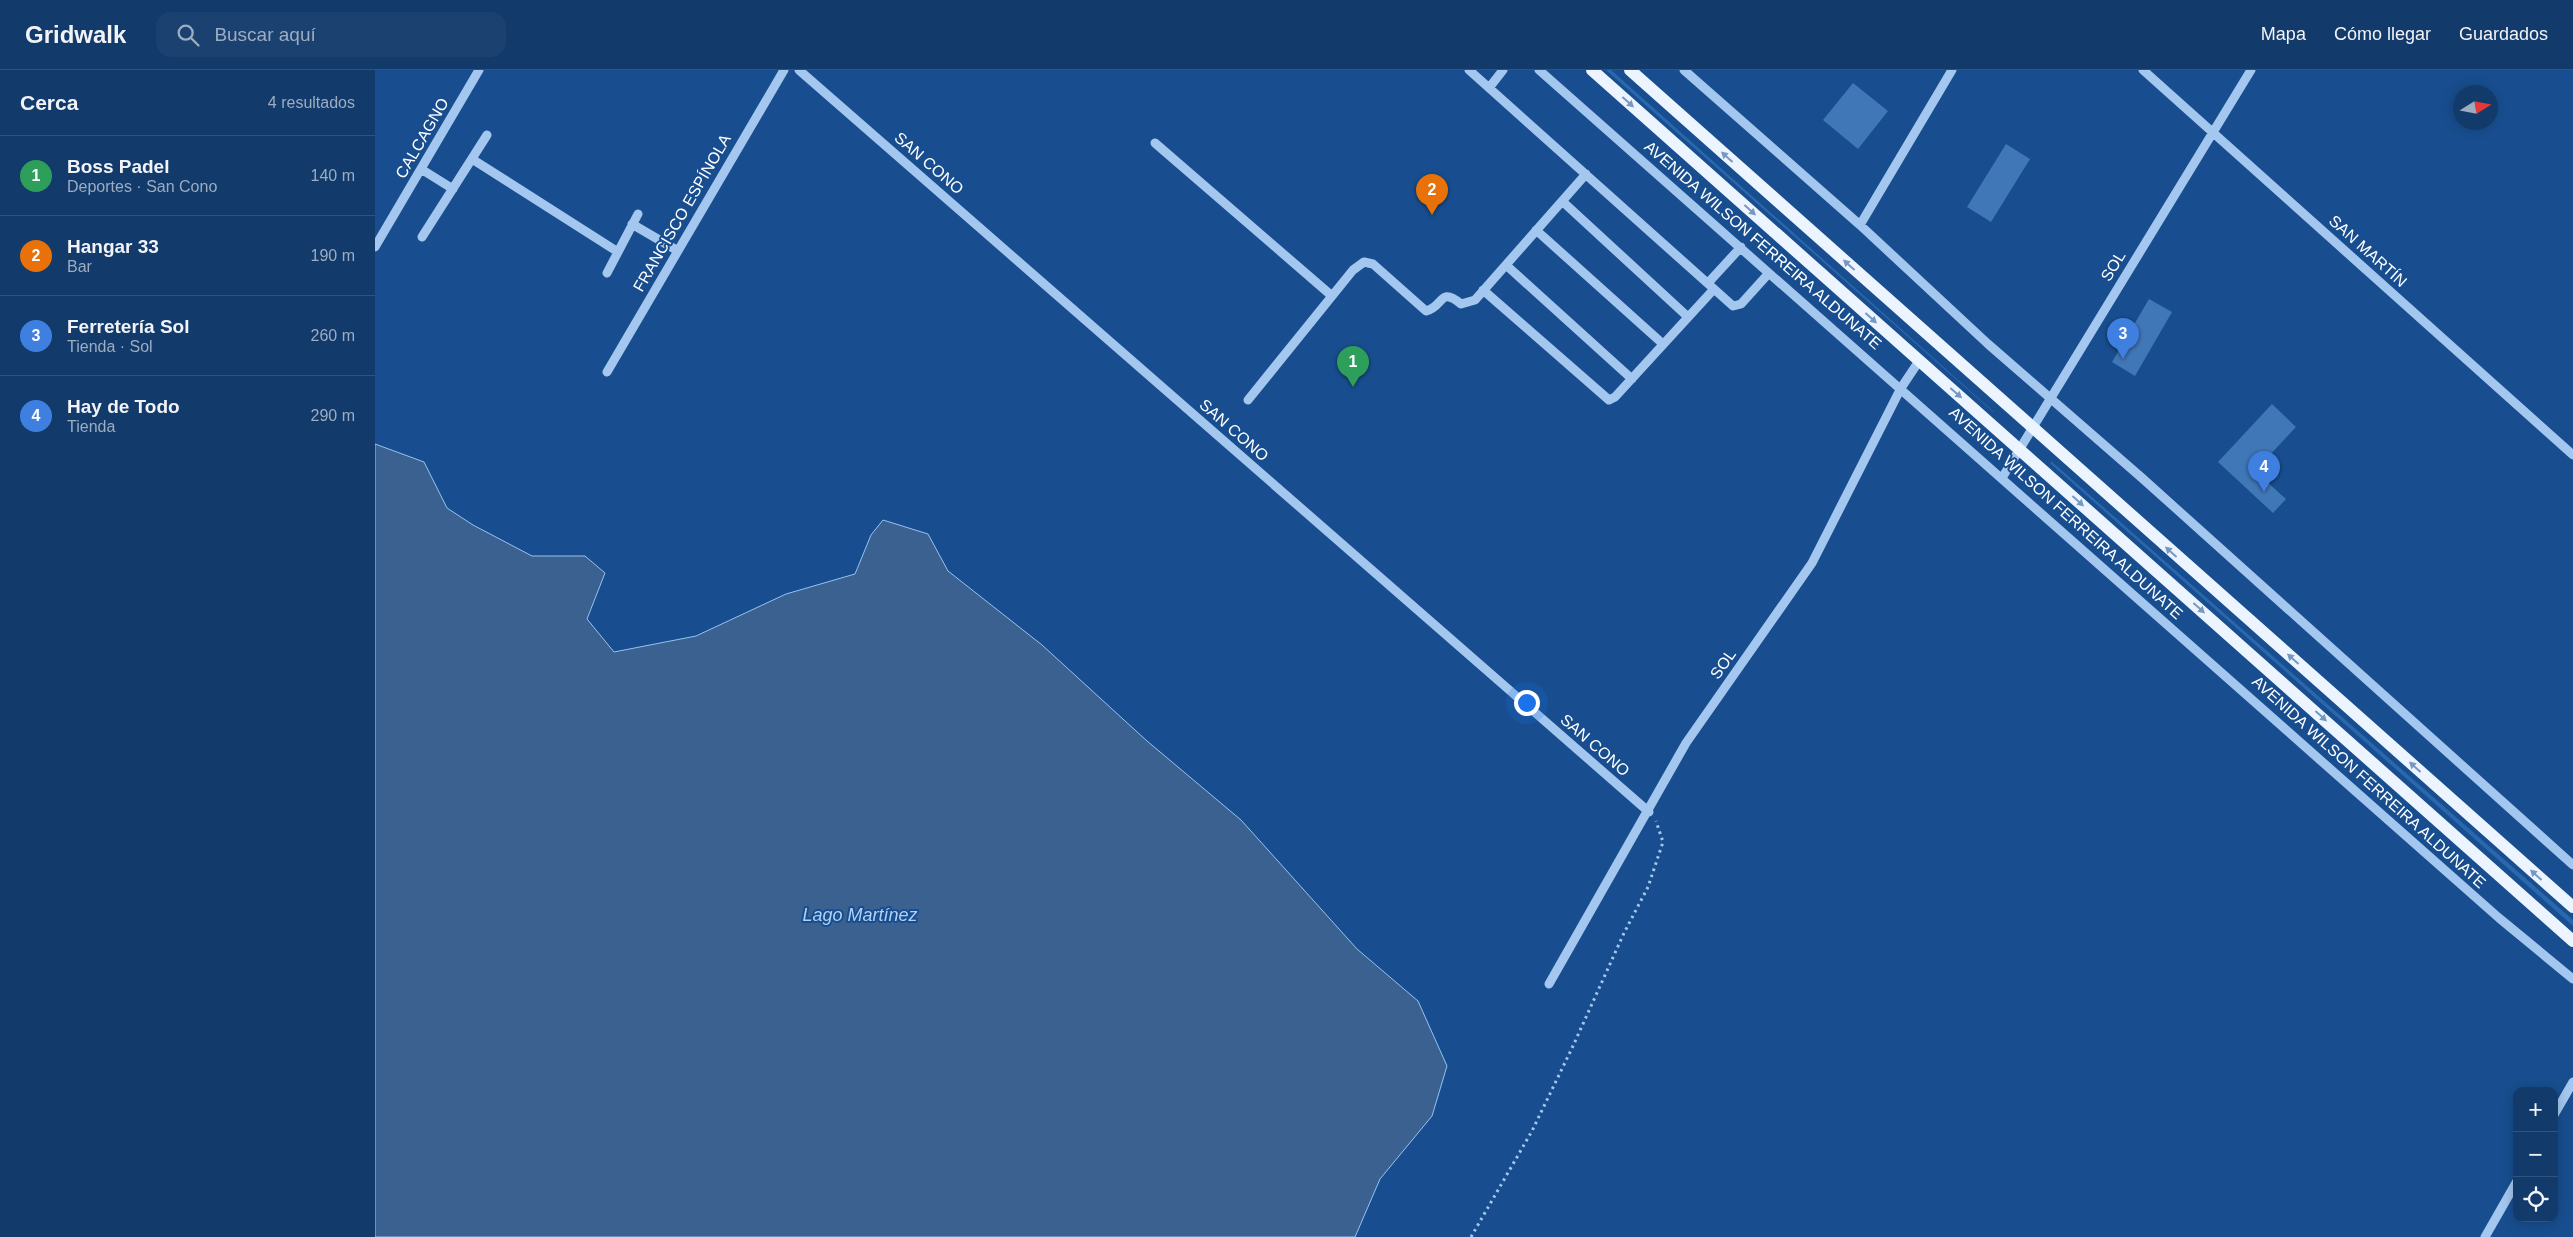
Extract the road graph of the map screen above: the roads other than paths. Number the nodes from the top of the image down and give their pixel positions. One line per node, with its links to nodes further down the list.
1 (479, 70): 18 (street, CALCAGNO)
2 (784, 70): 29 (street, FRANCISCO ESPÍNOLA)
3 (799, 70): 49 (street, SAN CONO)
4 (1469, 70): 13 (street)
5 (1503, 70): 13 (street)
6 (1539, 70): 28 (street, AVENIDA WILSON FERREIRA ALDUNATE)
7 (1592, 70): 39 (main road, AVENIDA WILSON FERREIRA ALDUNATE, one-way to 39)
8 (1629, 70): 45 (main road, one-way to 8)
9 (1684, 70): 24 (street)
10 (1952, 70): 24 (street)
11 (2143, 70): 14 (street, SAN MARTÍN)
12 (2251, 70): 14 (street, SOL)
13 (1489, 88): 19 (street)
14 (2213, 132): 43 (street, SOL); 47 (street, SAN MARTÍN)
15 (487, 136): 17 (street)
16 (1155, 143): 36 (street)
17 (472, 159): 20 (street); 30 (street)
18 (421, 169): 20 (street); 27 (street, CALCAGNO)
19 (1586, 174): 21 (street); 34 (street)
20 (453, 189): 26 (street)
21 (1562, 202): 25 (street); 37 (street)
22 (638, 214): 23 (street)
23 (632, 224): 29 (street); 30 (street)
24 (1860, 225): 43 (street)
25 (1536, 230): 31 (street); 38 (street)
26 (422, 237)
27 (375, 247)
28 (1741, 247): 33 (street, AVENIDA WILSON FERREIRA ALDUNATE); 34 (street)
29 (678, 251): 40 (street, FRANCISCO ESPÍNOLA)
30 (618, 252): 32 (street)
31 (1506, 265): 35 (street); 41 (street)
32 (607, 273)
33 (1769, 273): 34 (street); 42 (street, AVENIDA WILSON FERREIRA ALDUNATE)
34 (1711, 286): 37 (street)
35 (1483, 290): 36 (street); 41 (street)
36 (1332, 296): 44 (street)
37 (1688, 317): 38 (street)
38 (1663, 344): 41 (street)
39 (1919, 361): 42 (street, SOL); 46 (main road, AVENIDA WILSON FERREIRA ALDUNATE, one-way to 46)
40 (607, 372)
41 (1632, 379)
42 (1901, 388): 48 (street, AVENIDA WILSON FERREIRA ALDUNATE); 49 (street, SOL)
43 (2050, 398): 45 (street, SOL); 50 (street)
44 (1248, 400)
45 (2032, 428): 46 (street, SOL); 51 (main road, one-way to 45)
46 (2020, 449): 48 (street, SOL); 52 (main road, AVENIDA WILSON FERREIRA ALDUNATE, one-way to 52)
47 (2573, 455)
48 (2002, 478): 53 (street, AVENIDA WILSON FERREIRA ALDUNATE)
49 (1649, 812): 54 (street, SOL)
50 (2573, 865)
51 (2573, 907)
52 (2573, 941)
53 (2573, 979)
54 (1549, 984)
55 (2573, 1082): 56 (street)
56 (2558, 1108)
57 (2513, 1188): 58 (street)
58 (2485, 1237)

